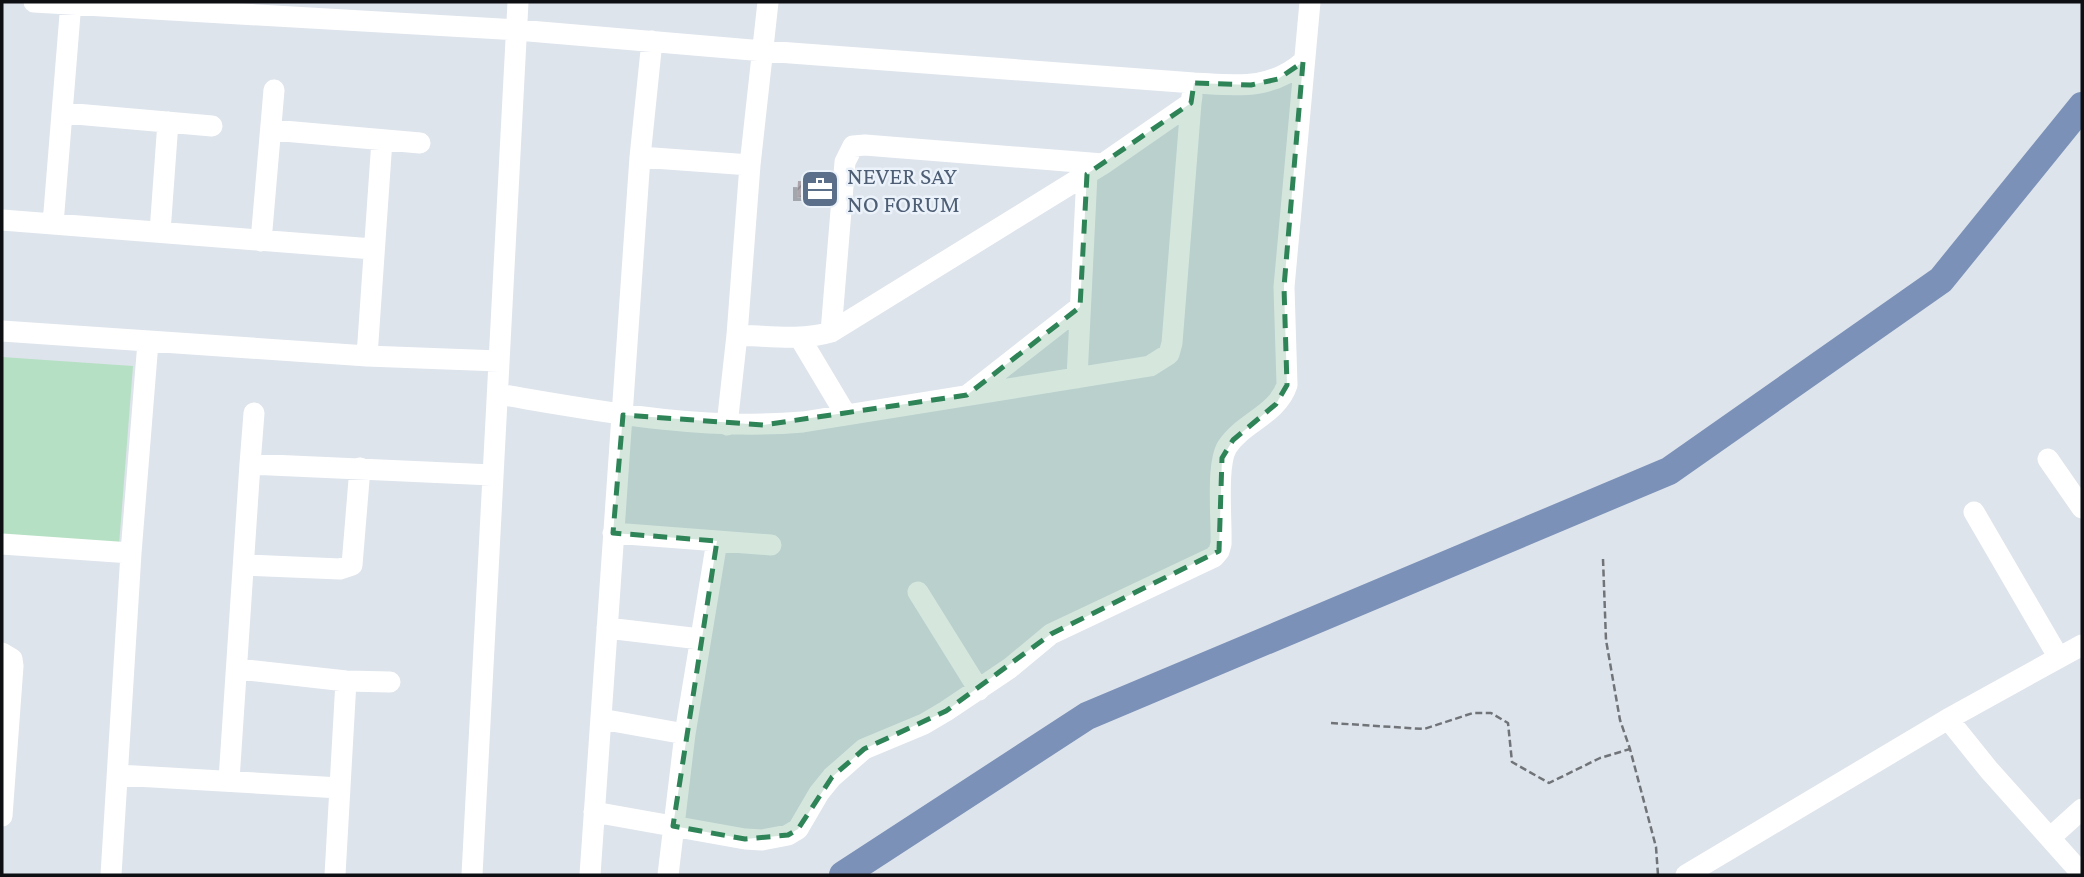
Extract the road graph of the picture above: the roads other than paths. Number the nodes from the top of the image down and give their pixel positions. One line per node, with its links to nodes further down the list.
1 (34, 2): 5 (street)
2 (518, 2): 6 (street)
3 (768, 2): 8 (street)
4 (1310, 2): 9 (street)
5 (71, 3): 6 (street); 12 (street)
6 (517, 30): 7 (street); 33 (street)
7 (652, 41): 8 (street); 18 (street)
8 (764, 51): 11 (street); 19 (street)
9 (1303, 62): 11 (street); 62 (street)
10 (274, 90): 15 (street)
11 (1192, 93): 20 (street); 34 (street)
12 (64, 113): 13 (street); 22 (street)
13 (168, 122): 14 (street); 23 (street)
14 (212, 126)
15 (272, 130): 16 (street); 24 (street)
16 (382, 140): 17 (street); 25 (street)
17 (421, 143)
18 (640, 157): 19 (street); 38 (street)
19 (750, 165): 29 (street)
20 (1095, 169): 26 (street); 28 (street); 28 (street)
21 (2, 220): 22 (street)
22 (53, 224): 23 (street)
23 (160, 232): 24 (street)
24 (261, 242): 25 (street)
25 (373, 249): 32 (street)
26 (1080, 307): 34 (street); 36 (street)
27 (2, 331): 31 (street)
28 (831, 332): 30 (street)
29 (737, 335): 30 (street); 40 (street)
30 (800, 338): 39 (street)
31 (148, 342): 32 (street); 51 (street)
32 (367, 356): 33 (street)
33 (499, 361): 35 (street)
34 (1077, 377): 36 (street)
35 (498, 394): 38 (street); 44 (street)
36 (967, 395): 39 (street)
37 (254, 412): 42 (street)
38 (623, 415): 40 (street); 47 (street)
39 (846, 415): 40 (street)
40 (727, 425)
41 (2048, 459): 45 (street)
42 (250, 464): 43 (street); 52 (street)
43 (360, 468): 44 (street); 52 (street)
44 (492, 475): 78 (street)
45 (2082, 508)
46 (1974, 512): 58 (street)
47 (613, 533): 48 (street); 54 (street)
48 (717, 541): 50 (street); 55 (street)
49 (2, 544): 51 (street)
50 (771, 545)
51 (131, 552): 67 (street)
52 (245, 565): 59 (street)
53 (918, 592): 62 (street)
54 (607, 628): 55 (street); 63 (street)
55 (700, 639): 65 (street)
56 (2082, 645): 58 (street)
57 (2, 653): 66 (street)
58 (2059, 658): 64 (street)
59 (238, 669): 60 (street); 68 (street)
60 (346, 681): 61 (street); 69 (street)
61 (390, 682)
62 (979, 690): 73 (street)
63 (601, 719): 65 (street); 71 (street)
64 (1948, 719): 74 (street); 81 (street)
65 (685, 734): 73 (street)
66 (4, 765): 72 (street)
67 (118, 775): 68 (street); 76 (street)
68 (229, 780): 69 (street)
69 (340, 788): 77 (street)
70 (2082, 809): 74 (street)
71 (594, 812): 73 (street); 79 (street)
72 (2, 816)
73 (673, 826): 80 (street)
74 (2051, 837): 75 (street)
75 (2082, 874)
76 (111, 875)
77 (335, 875)
78 (472, 875)
79 (590, 875)
80 (668, 875)
81 (1686, 875)

